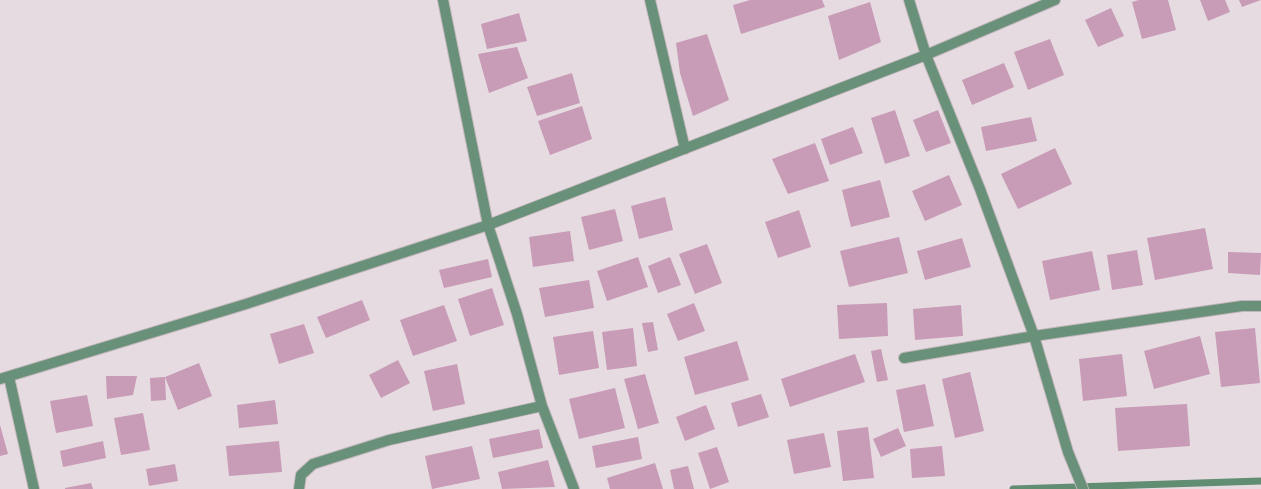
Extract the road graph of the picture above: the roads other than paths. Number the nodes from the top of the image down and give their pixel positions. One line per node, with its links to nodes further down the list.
1 (443, 0): 7 (street)
2 (650, 0): 6 (street)
3 (910, 0): 5 (street)
4 (1055, 0): 5 (street)
5 (926, 55): 6 (street); 9 (street)
6 (685, 149): 7 (street)
7 (488, 225): 11 (street); 12 (street)
8 (1261, 306): 9 (street)
9 (1034, 336): 10 (street); 16 (street)
10 (904, 358)
11 (5, 378): 13 (street)
12 (542, 406): 14 (street); 15 (street)
13 (34, 489)
14 (299, 489)
15 (574, 489)
16 (1083, 489)

